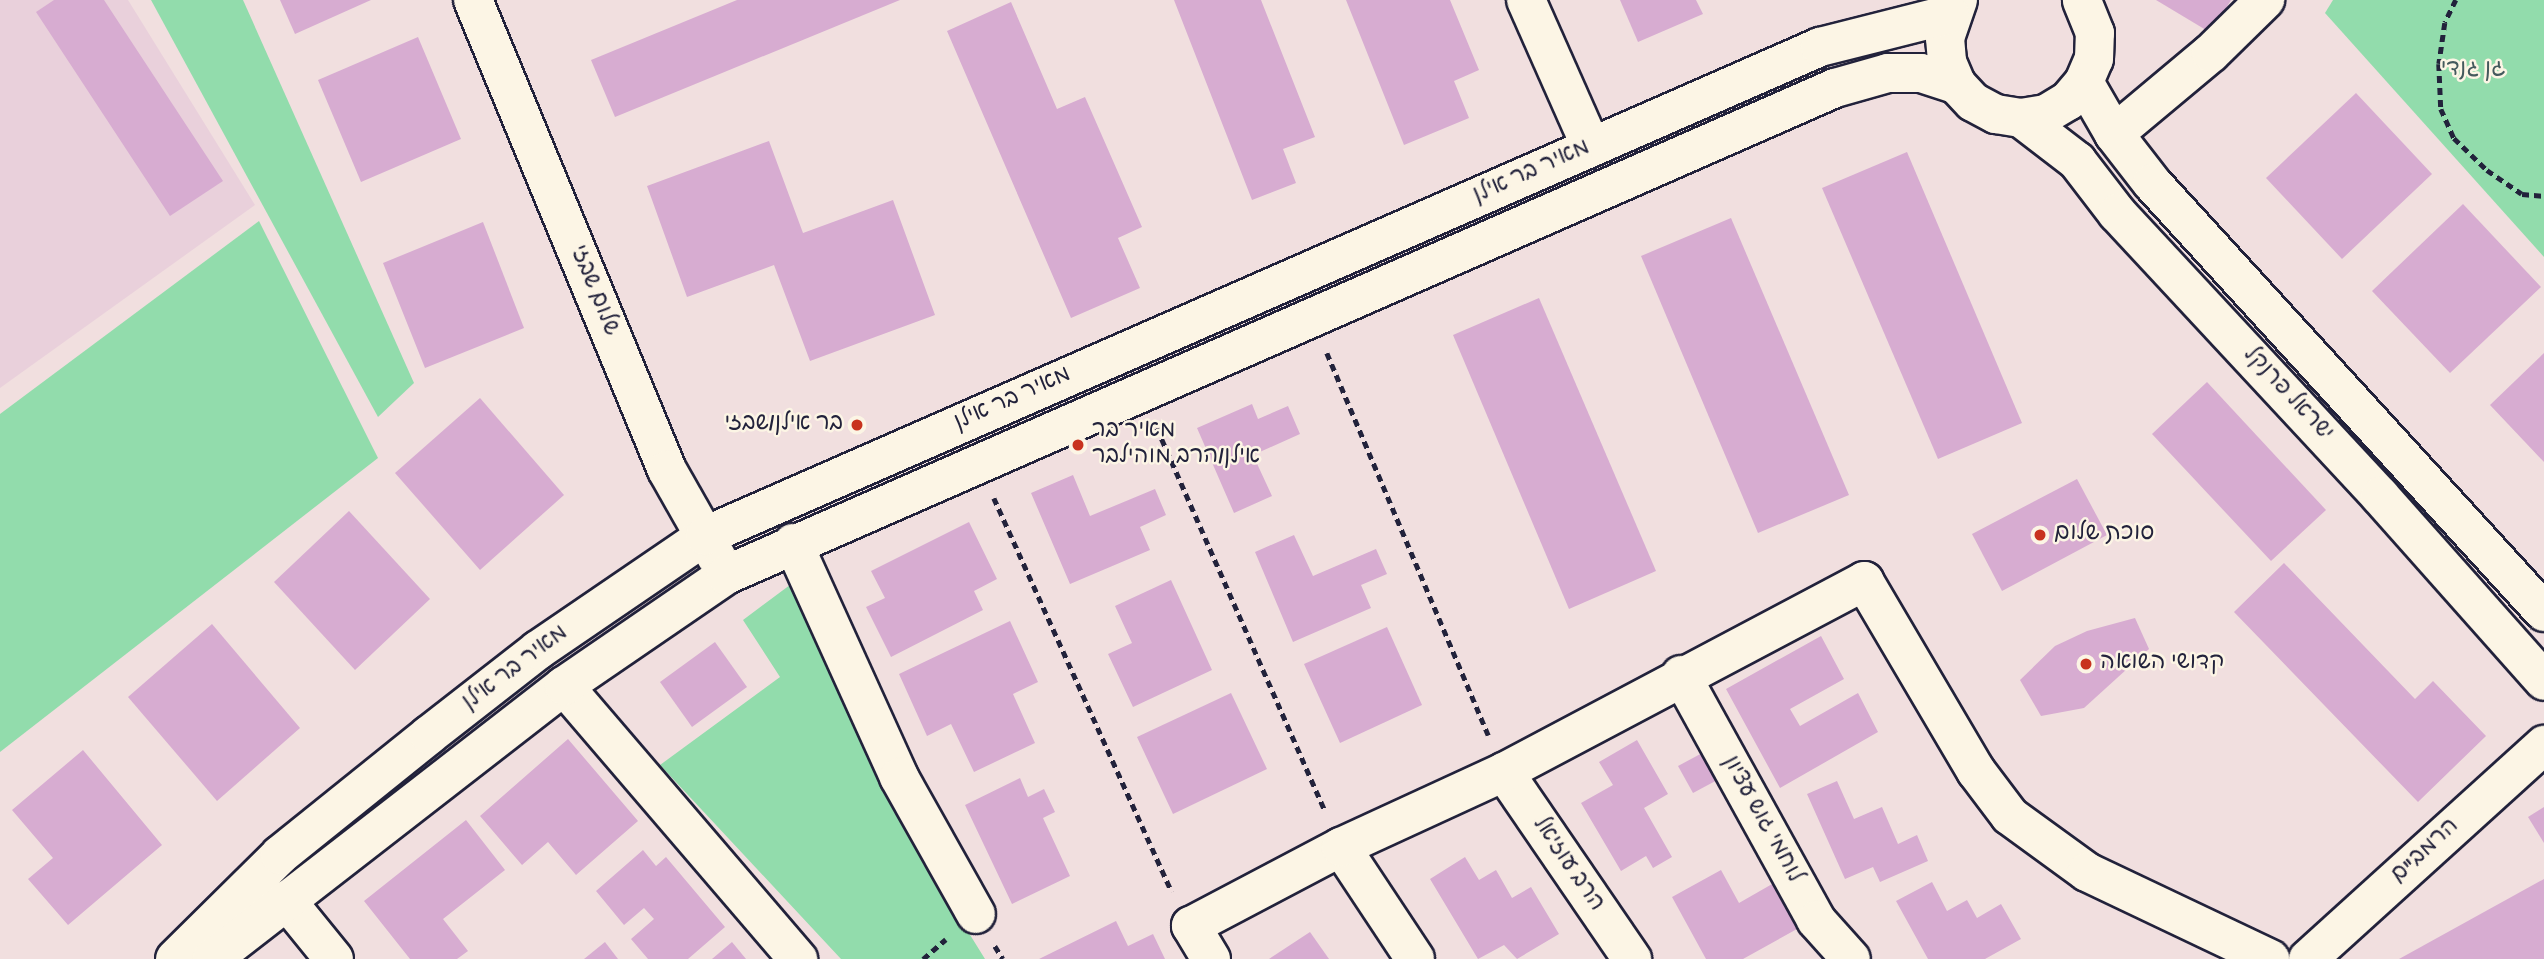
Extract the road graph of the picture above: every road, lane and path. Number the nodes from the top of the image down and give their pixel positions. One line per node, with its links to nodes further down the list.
1 (473, 0): 16 (street, שלום שבזי)
2 (1526, 0): 11 (street)
3 (2456, 0): 12 (path)
4 (2086, 3): 7 (street)
5 (2259, 6): 10 (street)
6 (1954, 7): 8 (street); 11 (street, מאיר בר אילן)
7 (2084, 82): 9 (street); 10 (street, ישראל פרנקל)
8 (1957, 85): 9 (street); 13 (street, מאיר בר אילן)
9 (2021, 118): 21 (street, ישראל פרנקל)
10 (2114, 134): 19 (street, ישראל פרנקל)
11 (1591, 147): 16 (street, מאיר בר אילן)
12 (2544, 196)
13 (1312, 317): 14 (street, מאיר בר אילן); 26 (path)
14 (1141, 392): 15 (street, מאיר בר אילן); 27 (path)
15 (979, 462): 17 (street, מאיר בר אילן); 30 (path)
16 (705, 537): 18 (street, שלום שבזי); 32 (street, מאיר בר אילן)
17 (793, 543): 18 (street, מאיר בר אילן); 29 (street)
18 (726, 575): 24 (street, מאיר בר אילן)
19 (2544, 612)
20 (2544, 623): 21 (street)
21 (2515, 649): 23 (street, ישראל פרנקל)
22 (1681, 675): 26 (street); 39 (street, לוחמי גוש עציון); 40 (street)
23 (2544, 681)
24 (564, 686): 28 (street, מאיר בר אילן); 35 (street)
25 (2544, 745): 31 (street, הרמב"ם)
26 (1504, 772): 27 (street); 38 (street, הרב עוזיאל)
27 (1341, 847): 30 (street); 37 (street)
28 (286, 900): 33 (street, מאיר בר אילן); 34 (street)
29 (976, 914)
30 (1191, 926): 36 (street)
31 (2315, 957)
32 (175, 959)
33 (212, 959)
34 (334, 959)
35 (798, 959)
36 (1211, 959)
37 (1415, 959)
38 (1632, 959)
39 (1852, 959)
40 (2270, 959)

